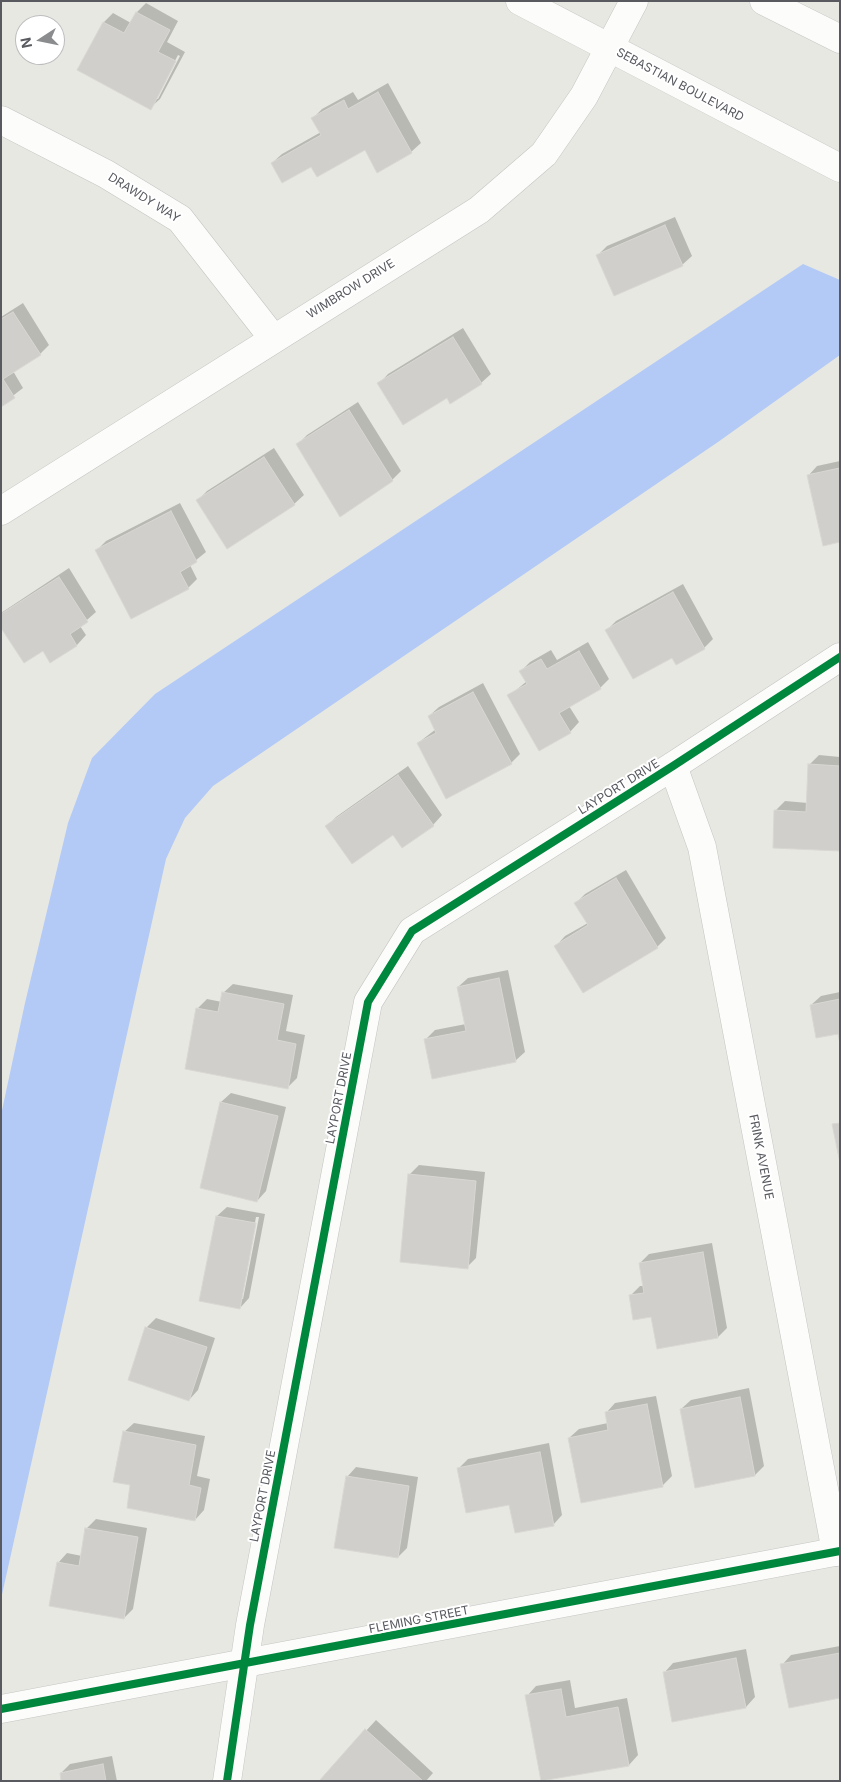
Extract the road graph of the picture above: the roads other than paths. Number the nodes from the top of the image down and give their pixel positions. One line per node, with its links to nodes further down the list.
1 (520, 1): 5 (street, SEBASTIAN BOULEVARD)
2 (634, 1): 5 (street, WIMBROW DRIVE)
3 (764, 1): 4 (street)
4 (840, 40)
5 (609, 48): 7 (street, SEBASTIAN BOULEVARD); 8 (street, WIMBROW DRIVE)
6 (1, 120): 8 (street, DRAWDY WAY)
7 (840, 168)
8 (273, 338): 9 (street, WIMBROW DRIVE)
9 (1, 511)
10 (840, 657): 11 (street, LAYPORT DRIVE)
11 (673, 766): 12 (street, FRINK AVENUE); 13 (street, LAYPORT DRIVE)
12 (838, 1551): 13 (street, FLEMING STREET)
13 (244, 1664): 14 (street, FLEMING STREET); 15 (street, LAYPORT DRIVE)
14 (1, 1709)
15 (227, 1781)

